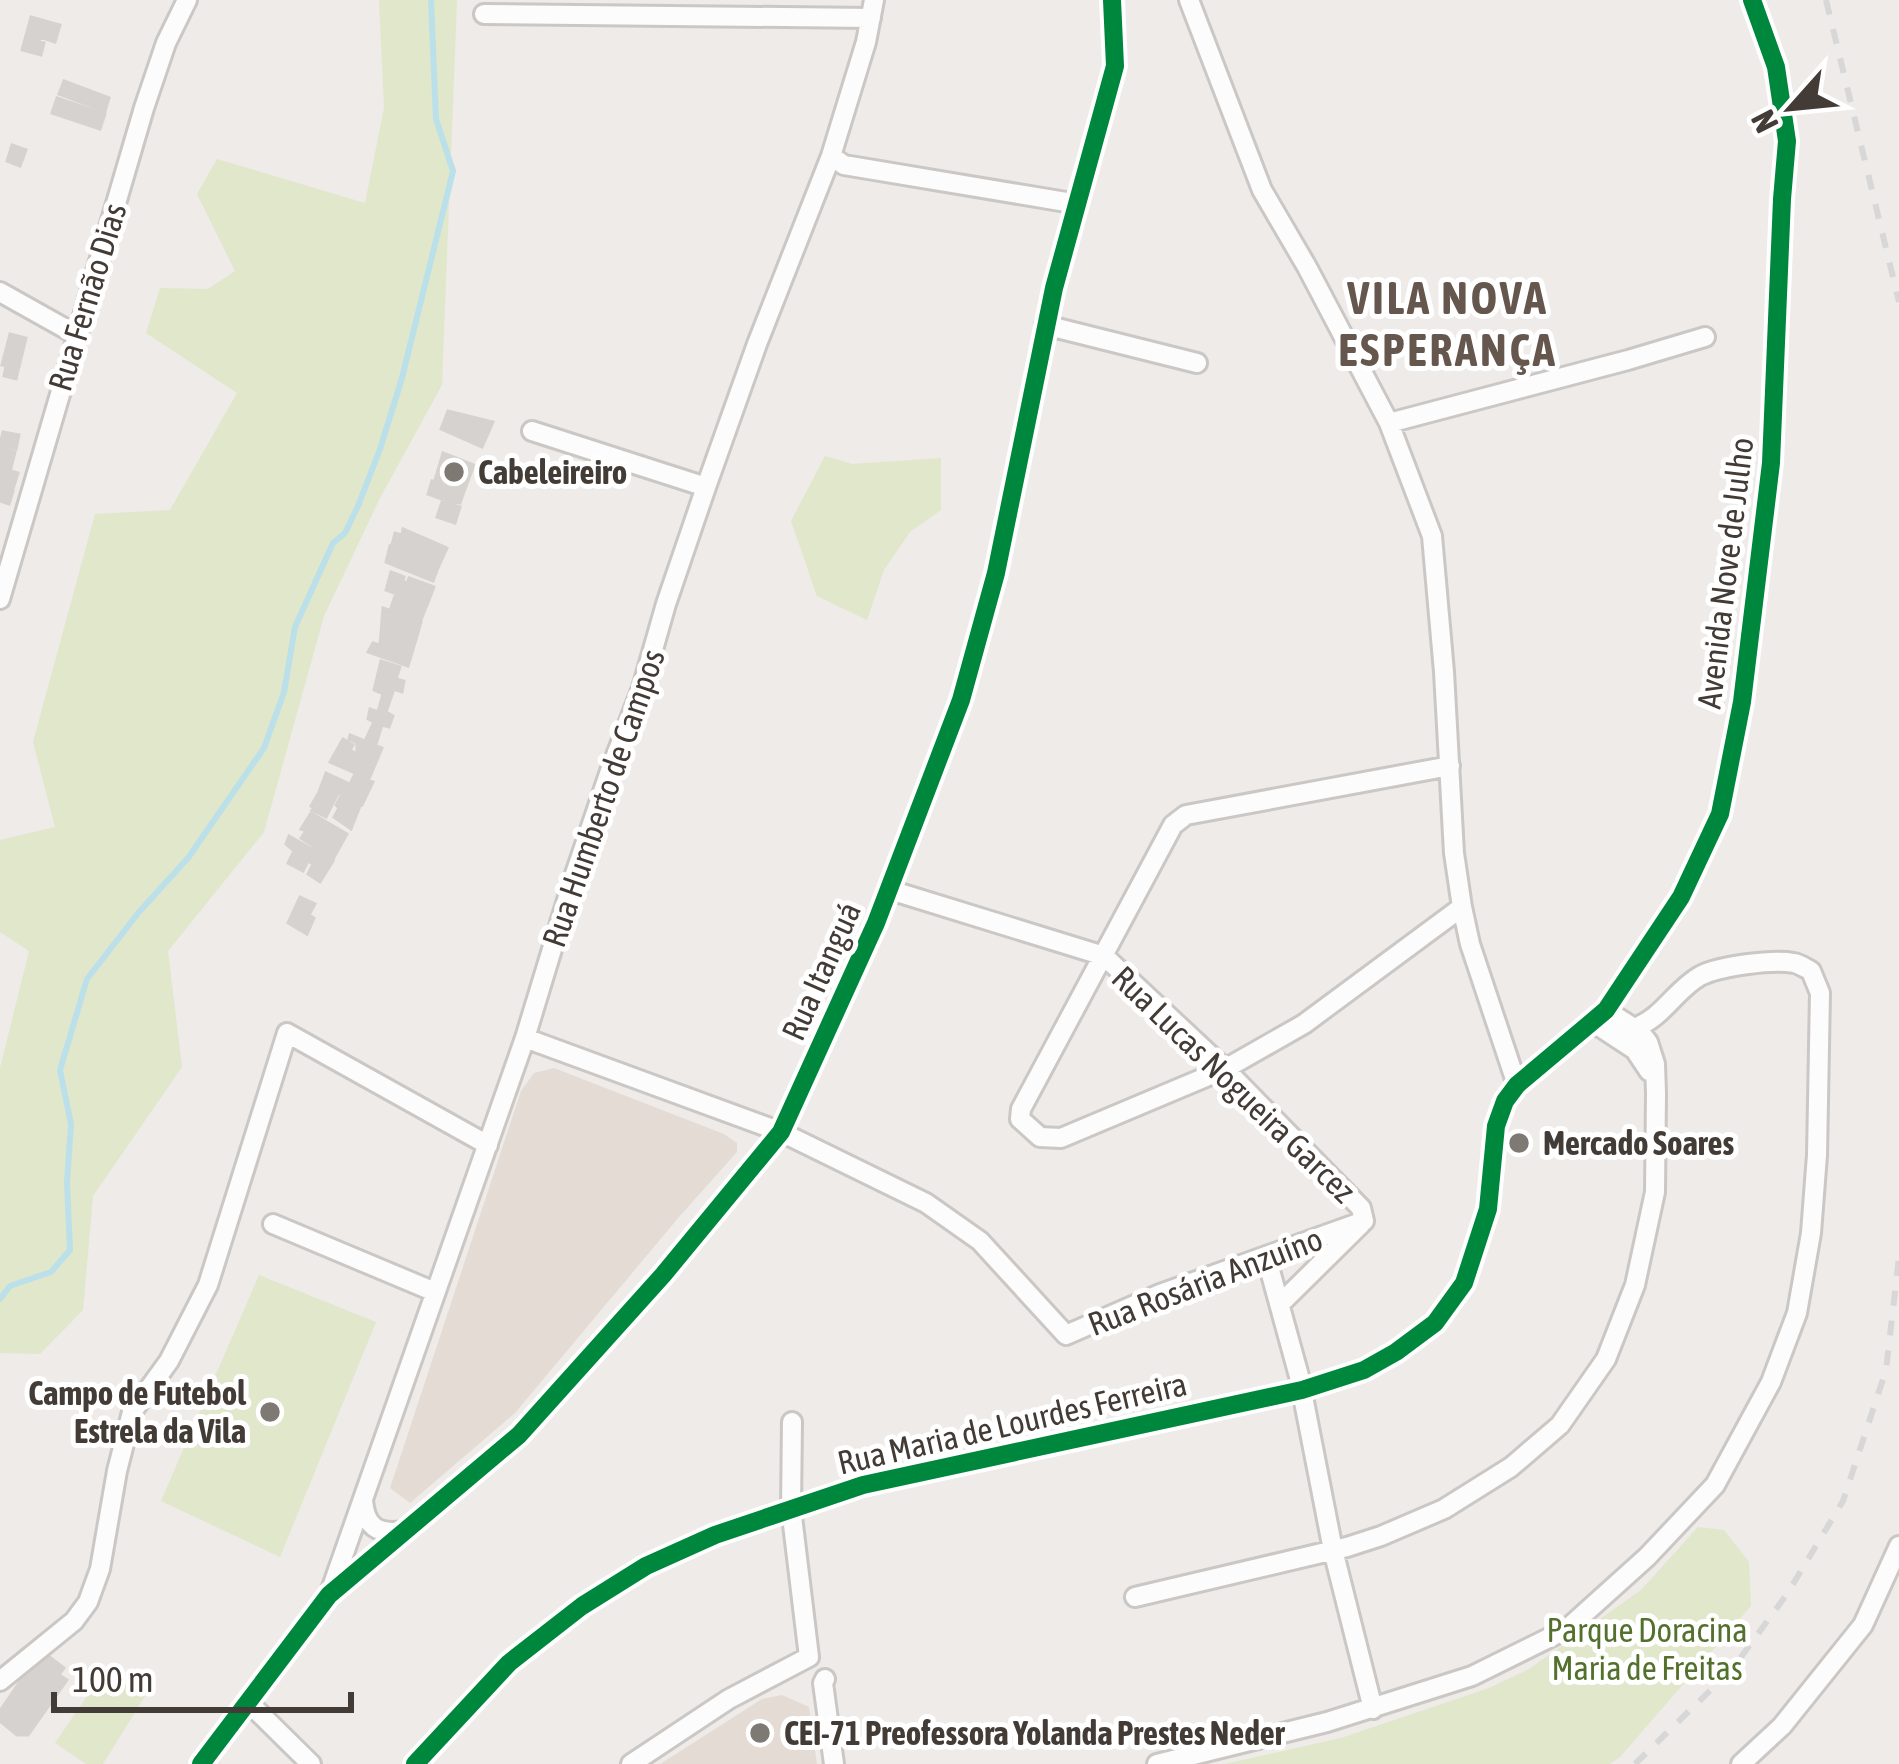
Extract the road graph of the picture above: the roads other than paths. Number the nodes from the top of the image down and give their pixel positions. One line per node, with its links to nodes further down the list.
1 (187, 0): 11 (street, Rua Fernão Dias)
2 (1112, 0): 8 (street, Rua Itanguá)
3 (1189, 0): 14 (street)
4 (1752, 0): 23 (street, Avenida Nove de Julho)
5 (872, 9): 6 (street); 7 (street, Rua Humberto de Campos)
6 (484, 14)
7 (831, 156): 8 (street); 16 (street, Rua Humberto de Campos)
8 (1078, 204): 10 (street, Rua Itanguá)
9 (0, 292): 11 (street)
10 (1046, 325): 13 (street); 19 (street, Rua Itanguá)
11 (75, 334): 17 (street, Rua Fernão Dias)
12 (1705, 337): 14 (street)
13 (1196, 363)
14 (1389, 423): 18 (street)
15 (532, 431): 16 (street)
16 (706, 488): 25 (street, Rua Humberto de Campos)
17 (0, 599)
18 (1450, 766): 20 (street); 21 (street)
19 (890, 890): 21 (street, Rua Lucas Nogueira Garcez); 31 (street, Rua Itanguá)
20 (1462, 907): 28 (street); 29 (street)
21 (1104, 956): 28 (street, Rua Lucas Nogueira Garcez); 28 (street)
22 (1673, 1001): 24 (street); 27 (street); 50 (street)
23 (1600, 1016): 24 (street); 26 (street); 29 (street, Avenida Nove de Julho)
24 (1634, 1028): 26 (street); 27 (street)
25 (525, 1038): 31 (street); 32 (street, Rua Humberto de Campos)
26 (1635, 1050): 30 (street)
27 (1655, 1064): 30 (street)
28 (1226, 1070): 33 (street, Rua Lucas Nogueira Garcez)
29 (1517, 1085): 38 (street, Rua Maria de Lourdes Ferreira)
30 (1656, 1093): 44 (street)
31 (781, 1132): 35 (street, Rua Rosária Anzuíno); 42 (street, Rua Itanguá)
32 (488, 1144): 36 (street, Rua Humberto de Campos); 48 (street)
33 (1364, 1221): 35 (street, Rua Rosária Anzuíno); 37 (street, Rua Rosária Anzuíno)
34 (273, 1224): 36 (street)
35 (1266, 1256): 37 (street)
36 (435, 1292): 40 (street, Rua Humberto de Campos)
37 (1280, 1304): 38 (street)
38 (1302, 1390): 41 (street, Rua Maria de Lourdes Ferreira); 44 (street)
39 (792, 1421): 41 (street)
40 (362, 1497): 42 (street); 45 (street, Rua Humberto de Campos)
41 (791, 1508): 53 (street, Rua Maria de Lourdes Ferreira); 54 (street)
42 (403, 1531): 45 (street, Rua Itanguá)
43 (1899, 1546): 57 (street)
44 (1333, 1550): 46 (street); 50 (street)
45 (329, 1595): 49 (street, Rua Itanguá)
46 (1135, 1597)
47 (825, 1679): 55 (street)
48 (0, 1681)
49 (248, 1703): 51 (street, Rua Itanguá); 52 (street)
50 (1373, 1709): 56 (street)
51 (201, 1764)
52 (311, 1764)
53 (415, 1764)
54 (631, 1764)
55 (834, 1764)
56 (1157, 1764)
57 (1741, 1764)

